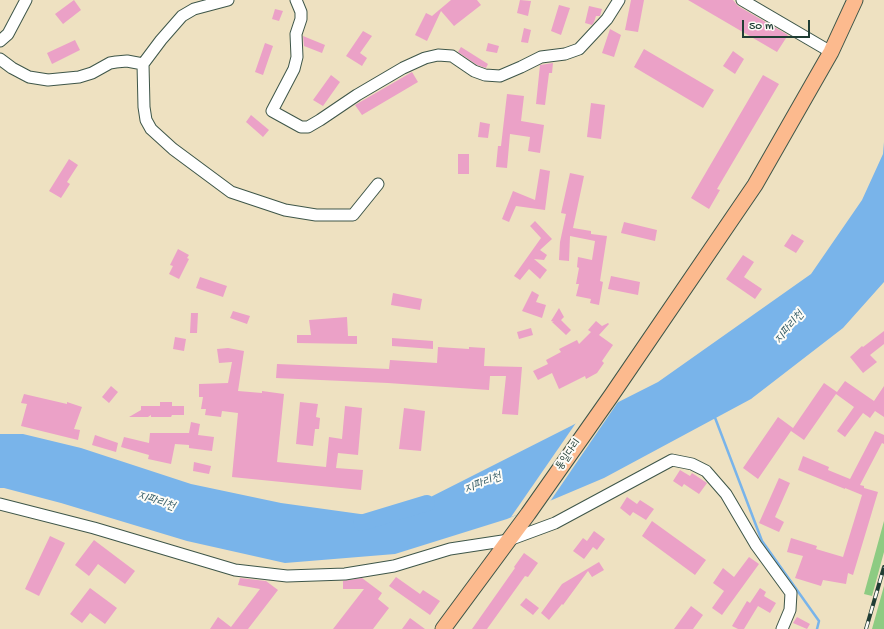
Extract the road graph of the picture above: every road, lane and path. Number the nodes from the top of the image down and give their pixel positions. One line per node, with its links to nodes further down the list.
1 (26, 0): 7 (street)
2 (228, 0): 10 (street)
3 (296, 0): 4 (street)
4 (619, 0)
5 (742, 0): 8 (street)
6 (855, 0): 8 (main road, 통일다리)
7 (0, 40)
8 (831, 52): 13 (main road, 통일다리)
9 (0, 59): 10 (street)
10 (143, 64): 11 (street)
11 (378, 184)
12 (0, 504): 13 (street)
13 (509, 540): 14 (main road, 통일다리); 15 (street)
14 (443, 629)
15 (782, 629)

